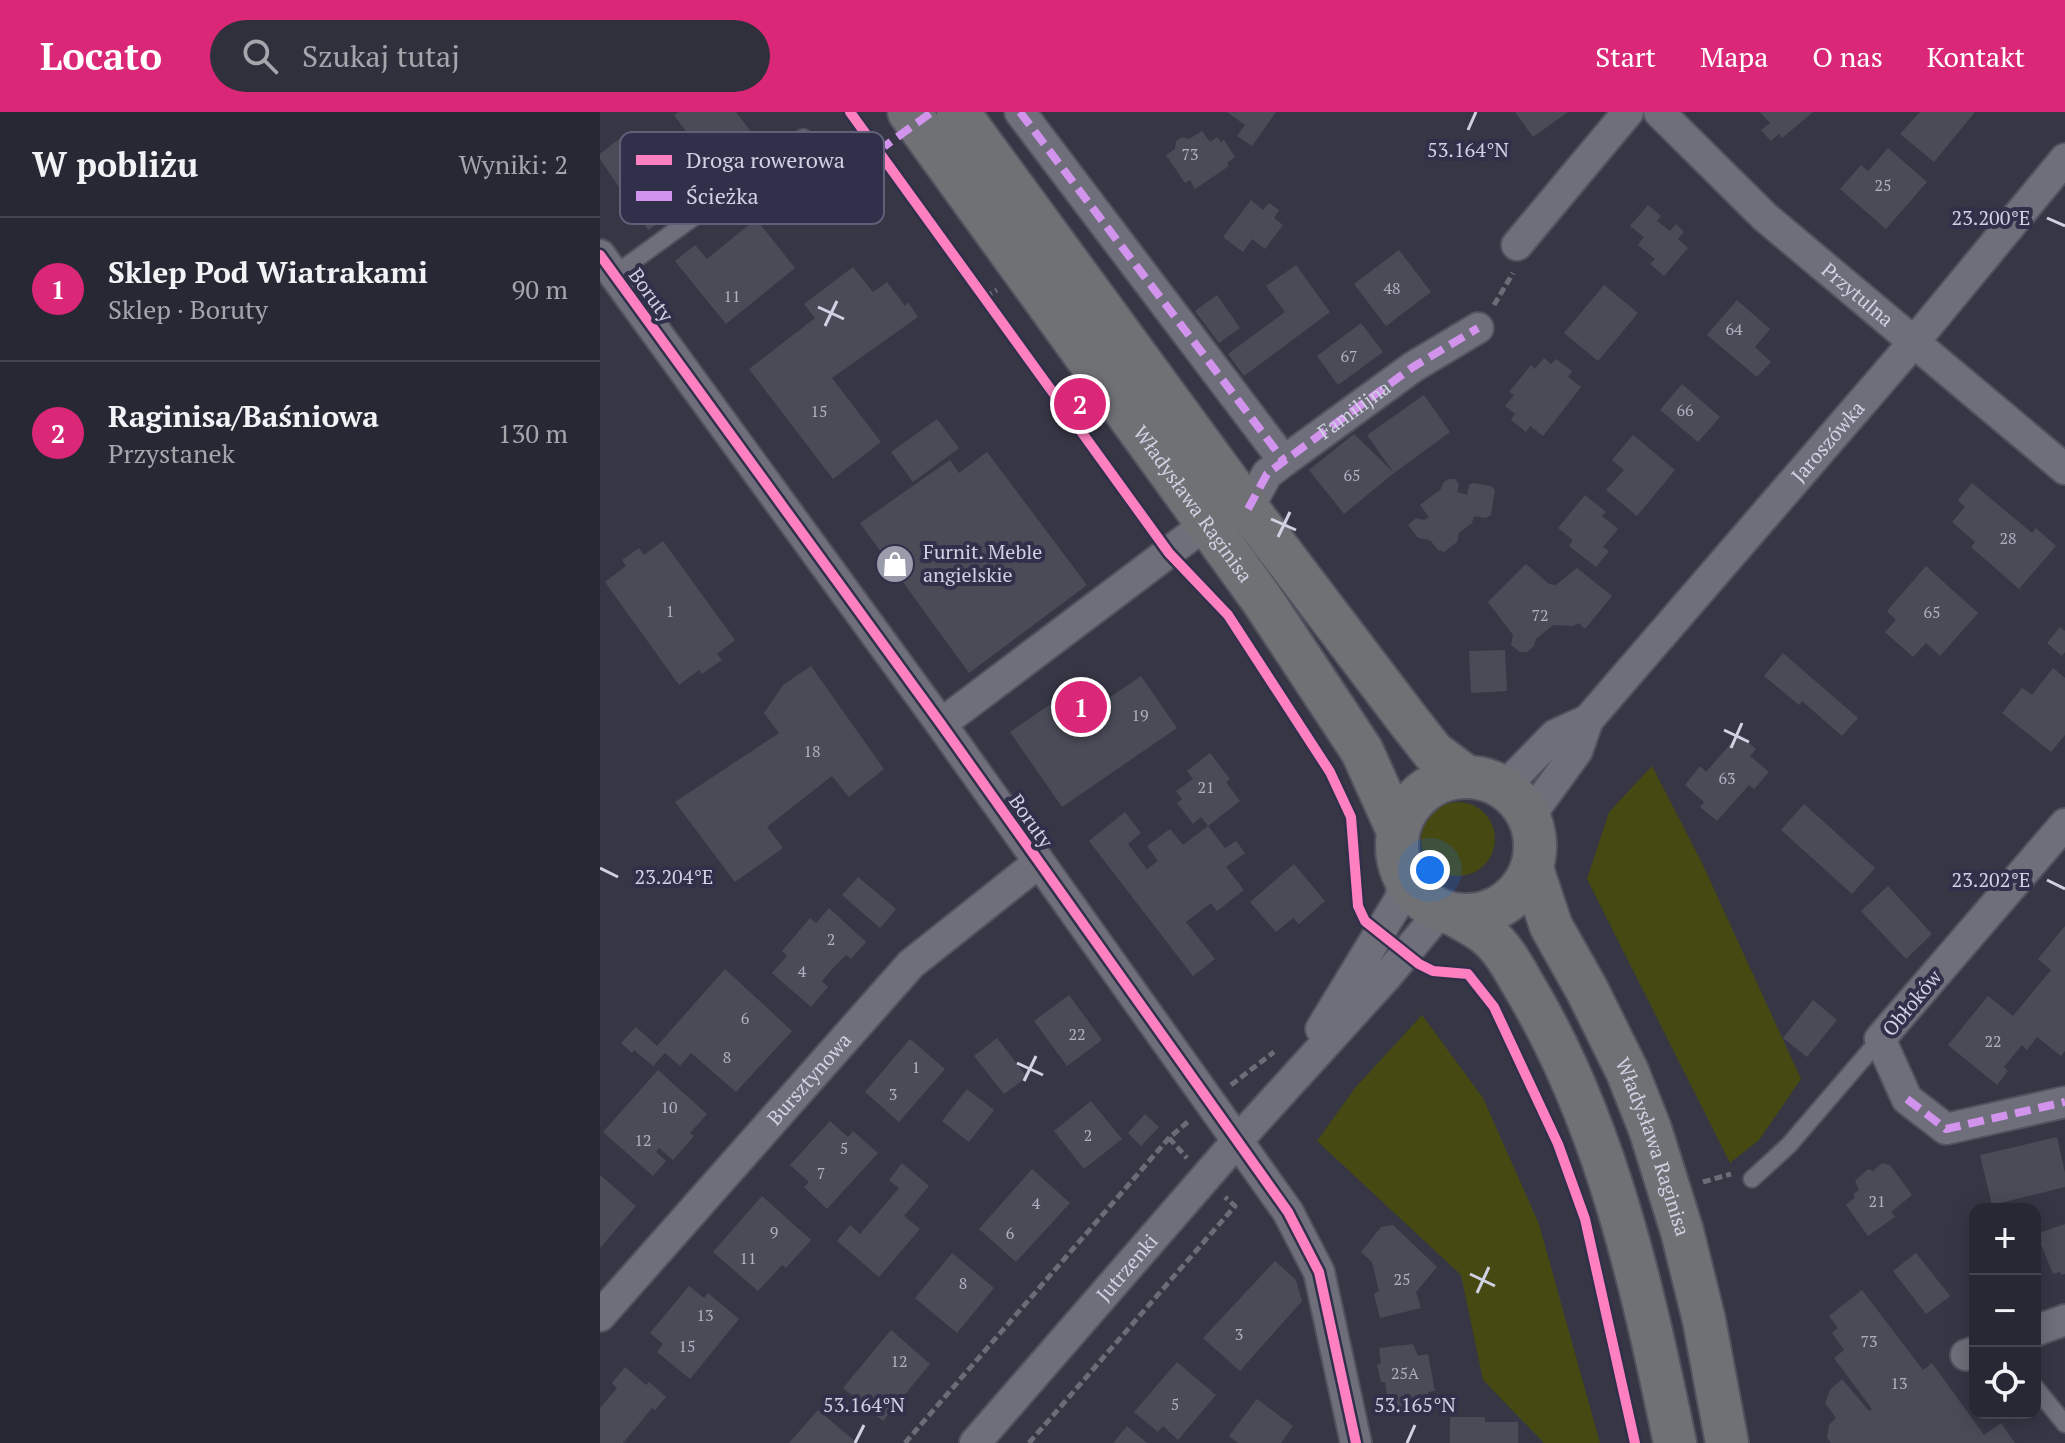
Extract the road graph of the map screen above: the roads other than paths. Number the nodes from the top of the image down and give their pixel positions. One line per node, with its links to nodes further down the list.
1 (909, 112): 15 (main road, Władysława Raginisa)
2 (958, 112): 14 (main road, Władysława Raginisa)
3 (1020, 112): 12 (street)
4 (1628, 112): 8 (street)
5 (1659, 112): 11 (street, Przytulna)
6 (2065, 159): 11 (street, Jaroszówka)
7 (670, 224): 9 (lane)
8 (1517, 245)
9 (607, 265): 17 (street, Boruty)
10 (1478, 328): 12 (street, Familijna)
11 (1914, 342): 13 (street, Przytulna); 16 (street, Jaroszówka)
12 (1284, 461): 14 (street, Familijna)
13 (2065, 469)
14 (1248, 509): 18 (main road, Władysława Raginisa)
15 (1206, 524): 17 (street); 21 (main road, Władysława Raginisa)
16 (1588, 720): 18 (street, Jaroszówka); 19 (street, Jaroszówka)
17 (941, 724): 22 (street, Boruty)
18 (1483, 781): 19 (main road); 21 (main road)
19 (1529, 817): 23 (main road)
20 (2065, 824): 26 (street, Obłoków)
21 (1398, 831): 24 (main road)
22 (1038, 863): 29 (street, Boruty); 31 (street, Bursztynowa)
23 (1532, 869): 25 (main road); 39 (main road, Władysława Raginisa)
24 (1404, 878): 25 (main road); 27 (street, Jutrzenki)
25 (1448, 913): 27 (street, Jutrzenki); 38 (main road)
26 (1880, 1039): 28 (street, Obłoków); 30 (lane)
27 (1281, 1093): 29 (street, Jutrzenki)
28 (2065, 1102)
29 (1238, 1140): 36 (street, Jutrzenki); 37 (street, Boruty)
30 (1748, 1175)
31 (600, 1316)
32 (2065, 1320): 33 (street)
33 (2041, 1329)
34 (2041, 1394): 35 (lane)
35 (2065, 1424)
36 (975, 1443)
37 (1356, 1443)
38 (1675, 1443)
39 (1727, 1443)

